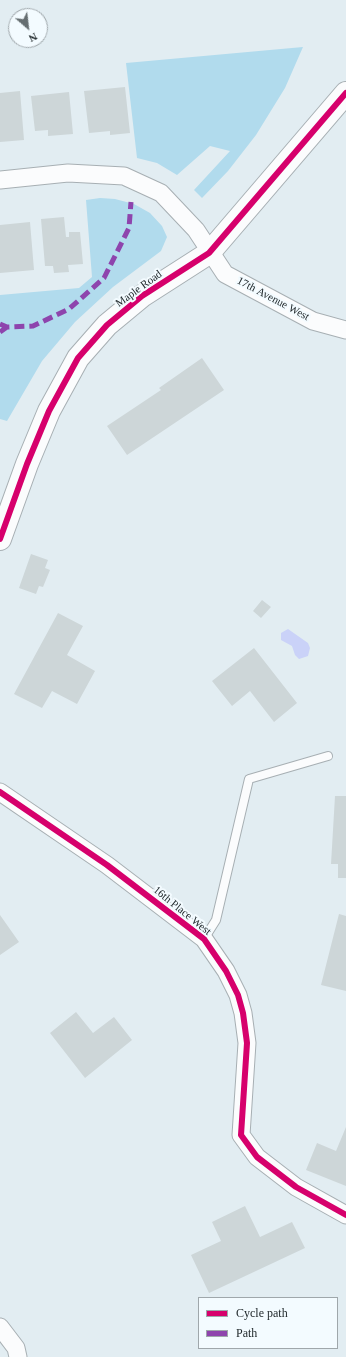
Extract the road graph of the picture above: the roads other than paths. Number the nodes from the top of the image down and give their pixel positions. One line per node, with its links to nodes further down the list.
1 (346, 93): 3 (street, Maple Road)
2 (0, 180): 3 (street, 17th Avenue West)
3 (210, 253): 4 (street, 17th Avenue West); 5 (street, Maple Road)
4 (346, 330)
5 (0, 539)
6 (328, 756): 8 (lane)
7 (0, 792): 8 (street, 16th Place West)
8 (204, 939): 9 (street, 16th Place West)
9 (346, 1215)
10 (0, 1327): 11 (street)
11 (18, 1357)

